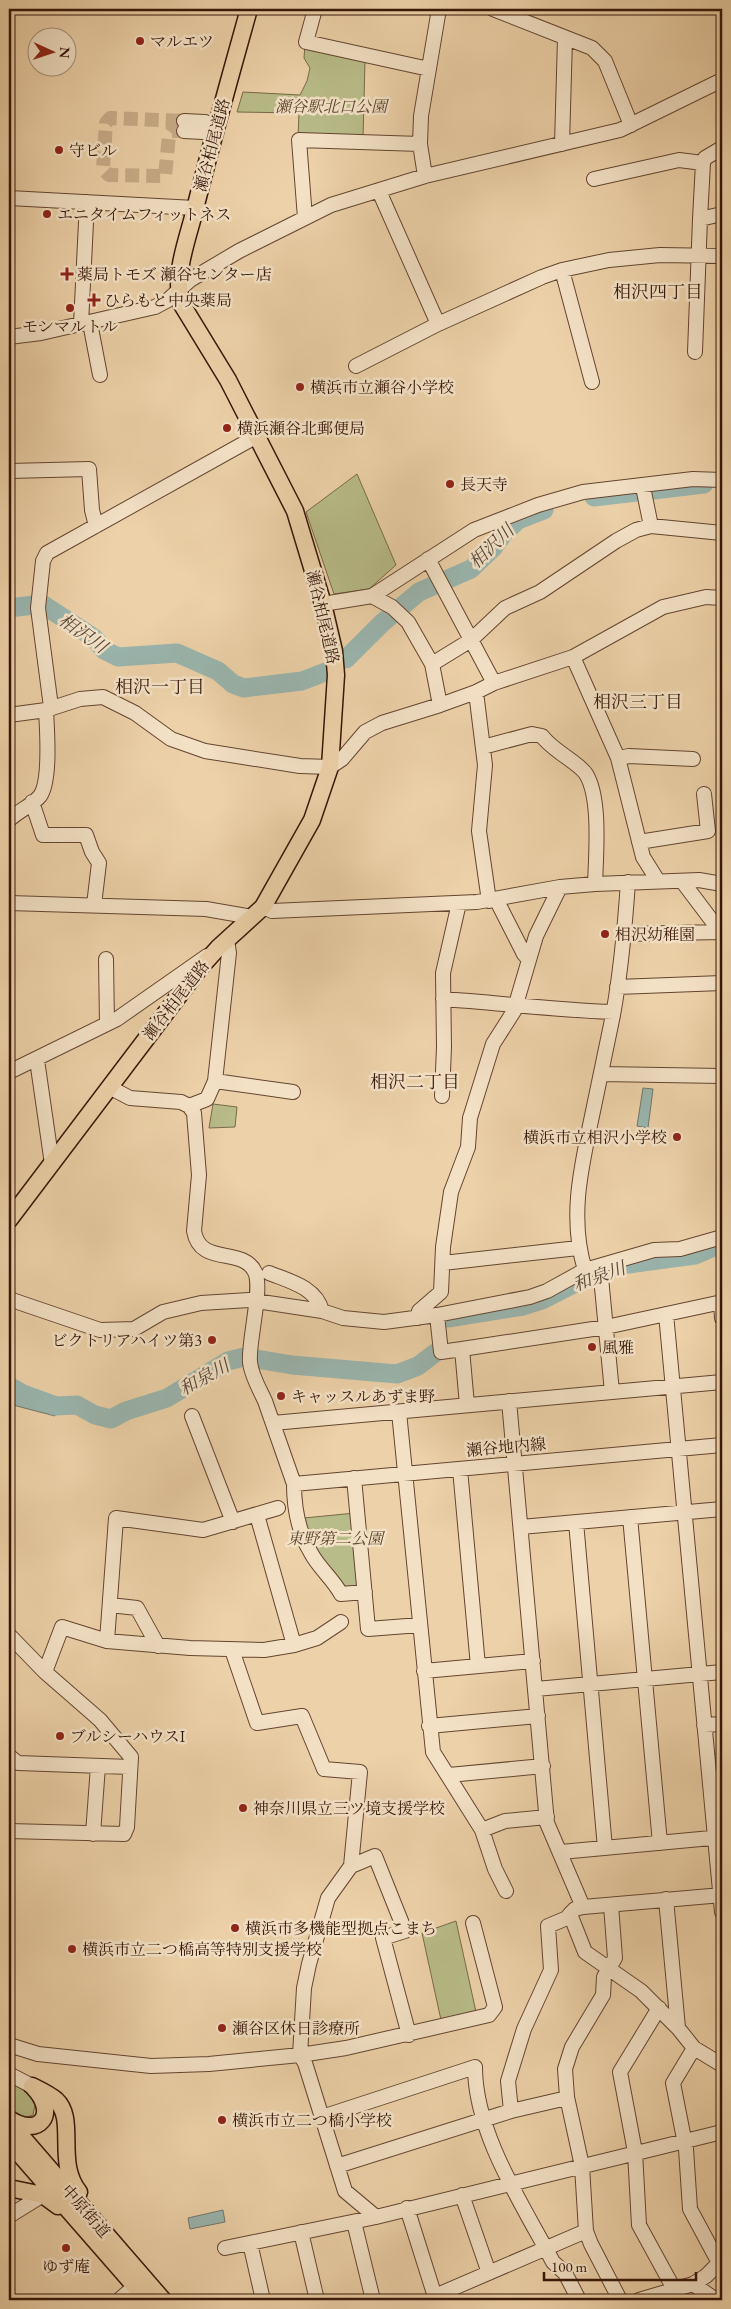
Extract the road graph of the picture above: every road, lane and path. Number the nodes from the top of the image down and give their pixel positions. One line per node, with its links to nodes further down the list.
1 (249, 9): 10 (main road, 瀬谷柏尾道路)
2 (315, 9): 6 (street)
3 (439, 9): 6 (street)
4 (493, 9): 5 (street)
5 (565, 38): 8 (street); 12 (street)
6 (429, 69): 11 (street)
7 (722, 80): 8 (street)
8 (630, 125): 12 (street)
9 (184, 126): 10 (street)
10 (216, 129): 20 (main road, 瀬谷柏尾道路)
11 (420, 144): 15 (street); 22 (street)
12 (562, 144): 15 (street)
13 (722, 148): 14 (street)
14 (703, 163): 16 (street); 23 (street)
15 (425, 176): 17 (street)
16 (594, 179)
17 (379, 191): 22 (street); 29 (street)
18 (9, 198): 19 (street)
19 (87, 202): 20 (street); 28 (street)
20 (195, 208): 27 (main road, 瀬谷柏尾道路)
21 (722, 214): 23 (street)
22 (305, 218): 27 (street)
23 (700, 219): 24 (street)
24 (699, 256): 25 (street); 26 (street); 31 (street)
25 (722, 256)
26 (562, 270): 29 (street); 34 (street)
27 (178, 290): 28 (street); 35 (main road, 瀬谷柏尾道路)
28 (86, 323): 30 (street); 33 (street)
29 (438, 324): 32 (street)
30 (9, 337)
31 (695, 352)
32 (356, 366)
33 (100, 375)
34 (592, 382)
35 (257, 436): 39 (street); 45 (main road, 瀬谷柏尾道路)
36 (9, 471): 39 (street)
37 (722, 480): 38 (street)
38 (644, 490): 40 (street); 42 (street)
39 (96, 526): 52 (street)
40 (651, 526): 41 (street); 46 (street)
41 (722, 533)
42 (428, 559): 43 (street); 46 (street)
43 (372, 596): 45 (street); 48 (street)
44 (722, 598): 47 (street)
45 (323, 604): 57 (main road, 瀬谷柏尾道路)
46 (471, 640): 48 (street); 49 (street)
47 (573, 657): 49 (street); 55 (street)
48 (432, 664): 51 (street)
49 (494, 683): 50 (street)
50 (476, 692): 51 (street); 54 (street)
51 (440, 706): 57 (street)
52 (48, 709): 53 (street); 57 (street); 59 (street)
53 (9, 715)
54 (483, 747): 67 (street); 70 (street)
55 (618, 758): 56 (street); 61 (street)
56 (693, 759)
57 (330, 767): 74 (main road, 瀬谷柏尾道路)
58 (704, 794): 61 (street)
59 (32, 802): 60 (street); 73 (street)
60 (9, 820)
61 (639, 842): 65 (street)
62 (722, 872): 64 (street)
63 (682, 880): 64 (street); 65 (street); 75 (street)
64 (699, 880): 68 (street)
65 (658, 881): 66 (street)
66 (628, 882): 67 (street); 76 (street)
67 (595, 884): 69 (street)
68 (722, 884)
69 (560, 887): 70 (street); 79 (street)
70 (493, 900): 72 (street); 79 (street)
71 (9, 903): 73 (street)
72 (459, 903): 74 (street); 82 (street)
73 (94, 905): 74 (street)
74 (258, 912): 77 (main road, 瀬谷柏尾道路)
75 (721, 933): 76 (street)
76 (624, 934): 81 (street)
77 (222, 944): 85 (street); 90 (street); 91 (main road, 瀬谷柏尾道路)
78 (106, 959): 85 (street)
79 (530, 960): 83 (street)
80 (722, 982): 81 (street)
81 (617, 987): 84 (street)
82 (442, 1000): 83 (street); 93 (street)
83 (515, 1006): 84 (street); 99 (street)
84 (613, 1012): 88 (street)
85 (107, 1024): 86 (street)
86 (37, 1060): 87 (street); 95 (street)
87 (9, 1072)
88 (601, 1074): 89 (street); 98 (street)
89 (722, 1076)
90 (215, 1081): 92 (street); 94 (street)
91 (110, 1087): 94 (street); 95 (main road, 瀬谷柏尾道路)
92 (293, 1092)
93 (442, 1096)
94 (189, 1106): 104 (street)
95 (52, 1164): 96 (main road, 瀬谷柏尾道路)
96 (9, 1220)
97 (722, 1237): 101 (street)
98 (578, 1248): 99 (street); 100 (street)
99 (442, 1263): 109 (street)
100 (585, 1270): 101 (street); 108 (street)
101 (601, 1271): 111 (street)
102 (269, 1273): 106 (street)
103 (9, 1299): 104 (street)
104 (256, 1300): 106 (street); 120 (street)
105 (722, 1302): 107 (street); 110 (street)
106 (322, 1310): 109 (street)
107 (666, 1314): 111 (street); 114 (street)
108 (438, 1315): 109 (street); 112 (street)
109 (418, 1318)
110 (722, 1318)
111 (606, 1327): 112 (street); 115 (street)
112 (462, 1349): 117 (street)
113 (722, 1382): 114 (street)
114 (673, 1386): 115 (street); 122 (street)
115 (612, 1392): 116 (street)
116 (509, 1401): 117 (street); 123 (street)
117 (467, 1405): 118 (street)
118 (400, 1412): 120 (street); 125 (street)
119 (192, 1416): 133 (street)
120 (273, 1423): 127 (street)
121 (722, 1445): 122 (street, 瀬谷地内線)
122 (679, 1449): 123 (street, 瀬谷地内線); 130 (street)
123 (515, 1464): 124 (street, 瀬谷地内線); 135 (street)
124 (460, 1469): 125 (street, 瀬谷地内線); 146 (street)
125 (406, 1474): 126 (street, 瀬谷地内線); 139 (street)
126 (354, 1478): 127 (street, 瀬谷地内線); 136 (street)
127 (294, 1484): 136 (street)
128 (278, 1508): 131 (street)
129 (722, 1509): 130 (street)
130 (684, 1512): 132 (street); 150 (street)
131 (257, 1515): 133 (street); 142 (street)
132 (630, 1517): 134 (street); 151 (street)
133 (232, 1522): 137 (street)
134 (576, 1522): 135 (street); 152 (street)
135 (521, 1527): 145 (street)
136 (365, 1592): 139 (street)
137 (110, 1605): 141 (street); 143 (street)
138 (341, 1622): 142 (street)
139 (420, 1625): 147 (street)
140 (9, 1635): 148 (street)
141 (107, 1641): 143 (street); 148 (street)
142 (294, 1645): 144 (street)
143 (158, 1646): 144 (street)
144 (232, 1650): 171 (street)
145 (533, 1661): 146 (street); 153 (street)
146 (478, 1666): 147 (street)
147 (424, 1671): 157 (street)
148 (45, 1672): 161 (street)
149 (722, 1672): 150 (street)
150 (699, 1675): 151 (street); 156 (street)
151 (645, 1680): 152 (street); 168 (street)
152 (590, 1684): 153 (street); 169 (street)
153 (536, 1689): 154 (street)
154 (538, 1716): 157 (street); 160 (street)
155 (722, 1724): 156 (street)
156 (704, 1725): 167 (street)
157 (429, 1726): 162 (street)
158 (9, 1756): 159 (street)
159 (98, 1766): 161 (street); 166 (street)
160 (543, 1766): 162 (street); 163 (street)
161 (130, 1767): 166 (street)
162 (449, 1775): 164 (street)
163 (547, 1817): 164 (street); 170 (street)
164 (482, 1830): 172 (street)
165 (9, 1831): 166 (street)
166 (93, 1834)
167 (718, 1837): 168 (street); 173 (street)
168 (660, 1843): 169 (street)
169 (605, 1848): 170 (street)
170 (561, 1852): 176 (street)
171 (351, 1866): 183 (street); 186 (street)
172 (506, 1883)
173 (721, 1895): 174 (street); 177 (street)
174 (666, 1900): 175 (street); 182 (street)
175 (611, 1905): 176 (street); 180 (street)
176 (584, 1907): 178 (street)
177 (722, 1912)
178 (570, 1914): 180 (street); 191 (street)
179 (473, 1923): 183 (street)
180 (609, 1968): 181 (street); 190 (street)
181 (659, 2008): 182 (street); 198 (street)
182 (678, 2028): 185 (street)
183 (409, 2035): 186 (street)
184 (9, 2045): 186 (street)
185 (694, 2048): 187 (street); 196 (street)
186 (300, 2055): 192 (street)
187 (722, 2065)
188 (9, 2074): 189 (street)
189 (32, 2086): 194 (main road); 216 (main road)
190 (567, 2098): 191 (street); 200 (street)
191 (511, 2111): 193 (street)
192 (322, 2117): 193 (street); 199 (street)
193 (484, 2120): 199 (street); 201 (street)
194 (9, 2121): 216 (main road, 中原街道)
195 (722, 2132): 196 (street)
196 (684, 2141): 198 (street); 215 (street)
197 (9, 2142): 208 (main road, 中原街道)
198 (635, 2152): 200 (street); 220 (street)
199 (337, 2166): 207 (street)
200 (582, 2166): 201 (street); 210 (street)
201 (511, 2183): 204 (street); 214 (street)
202 (12, 2186): 203 (main road)
203 (43, 2195): 206 (street); 208 (main road)
204 (462, 2195): 205 (street); 217 (street)
205 (407, 2208): 207 (street); 221 (street)
206 (9, 2216)
207 (376, 2217): 209 (street)
208 (78, 2220): 219 (main road, 中原街道)
209 (354, 2222): 211 (street); 226 (street)
210 (586, 2231): 214 (street); 228 (street)
211 (301, 2232): 212 (street); 225 (street)
212 (250, 2243): 213 (street); 224 (street)
213 (225, 2248)
214 (546, 2248): 217 (street); 227 (street)
215 (721, 2261): 218 (street)
216 (133, 2265): 223 (main road, 中原街道)
217 (489, 2273): 221 (street)
218 (692, 2284): 220 (street); 230 (street)
219 (135, 2286): 222 (street); 223 (main road, 中原街道)
220 (674, 2289): 229 (street)
221 (435, 2298)
222 (119, 2300)
223 (151, 2300)
224 (263, 2300)
225 (317, 2300)
226 (373, 2300)
227 (579, 2300)
228 (620, 2300)
229 (639, 2300)
230 (716, 2300)

